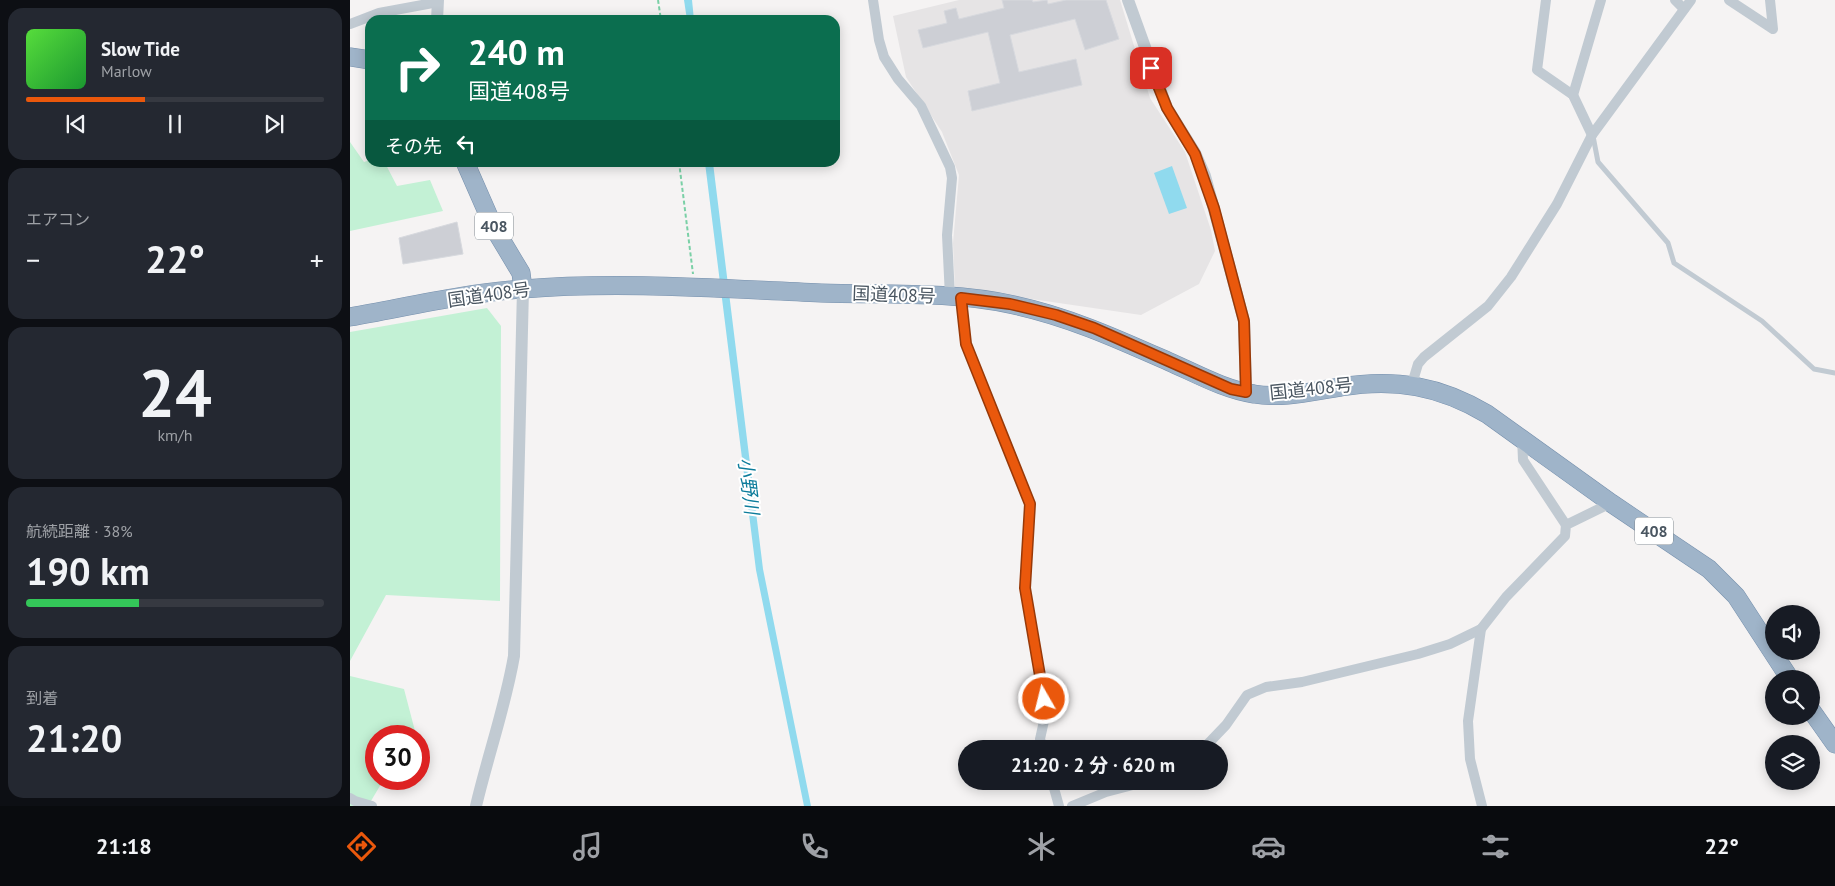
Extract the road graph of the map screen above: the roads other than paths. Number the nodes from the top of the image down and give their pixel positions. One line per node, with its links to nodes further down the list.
1 (873, 0): 21 (street)
2 (1128, 0): 25 (street)
3 (1546, 0): 17 (street)
4 (1601, 0): 17 (street)
5 (1675, 0): 10 (street)
6 (1691, 0): 10 (street)
7 (1729, 0): 8 (street)
8 (1770, 0)
9 (438, 1): 11 (street); 12 (street)
10 (1684, 9): 18 (street)
11 (374, 15)
12 (437, 15)
13 (365, 18): 14 (street)
14 (350, 24)
15 (350, 57): 16 (highway)
16 (365, 59)
17 (1573, 95): 18 (street)
18 (1592, 135): 23 (lane); 24 (street)
19 (467, 167): 20 (highway, 408)
20 (523, 288): 21 (highway, 国道408号 / 408); 22 (highway, 国道408号 / 408); 39 (street)
21 (956, 297): 25 (highway, 国道408号 / 408); 32 (street)
22 (350, 318)
23 (1835, 373)
24 (1412, 384): 25 (highway, 国道408号 / 408); 26 (highway, 国道408号 / 408)
25 (1246, 392)
26 (1522, 437): 27 (highway, 国道408号 / 408); 28 (street)
27 (1612, 503): 28 (street); 30 (highway, 国道408号 / 408)
28 (1566, 525): 29 (street)
29 (1481, 629): 33 (street); 42 (street)
30 (1784, 670)
31 (1820, 723): 34 (highway)
32 (1040, 740)
33 (1212, 740)
34 (1835, 744)
35 (1055, 790): 40 (street)
36 (1114, 790): 41 (street)
37 (350, 798): 38 (street)
38 (372, 806)
39 (476, 806)
40 (1059, 806)
41 (1072, 806)
42 (1482, 806)

